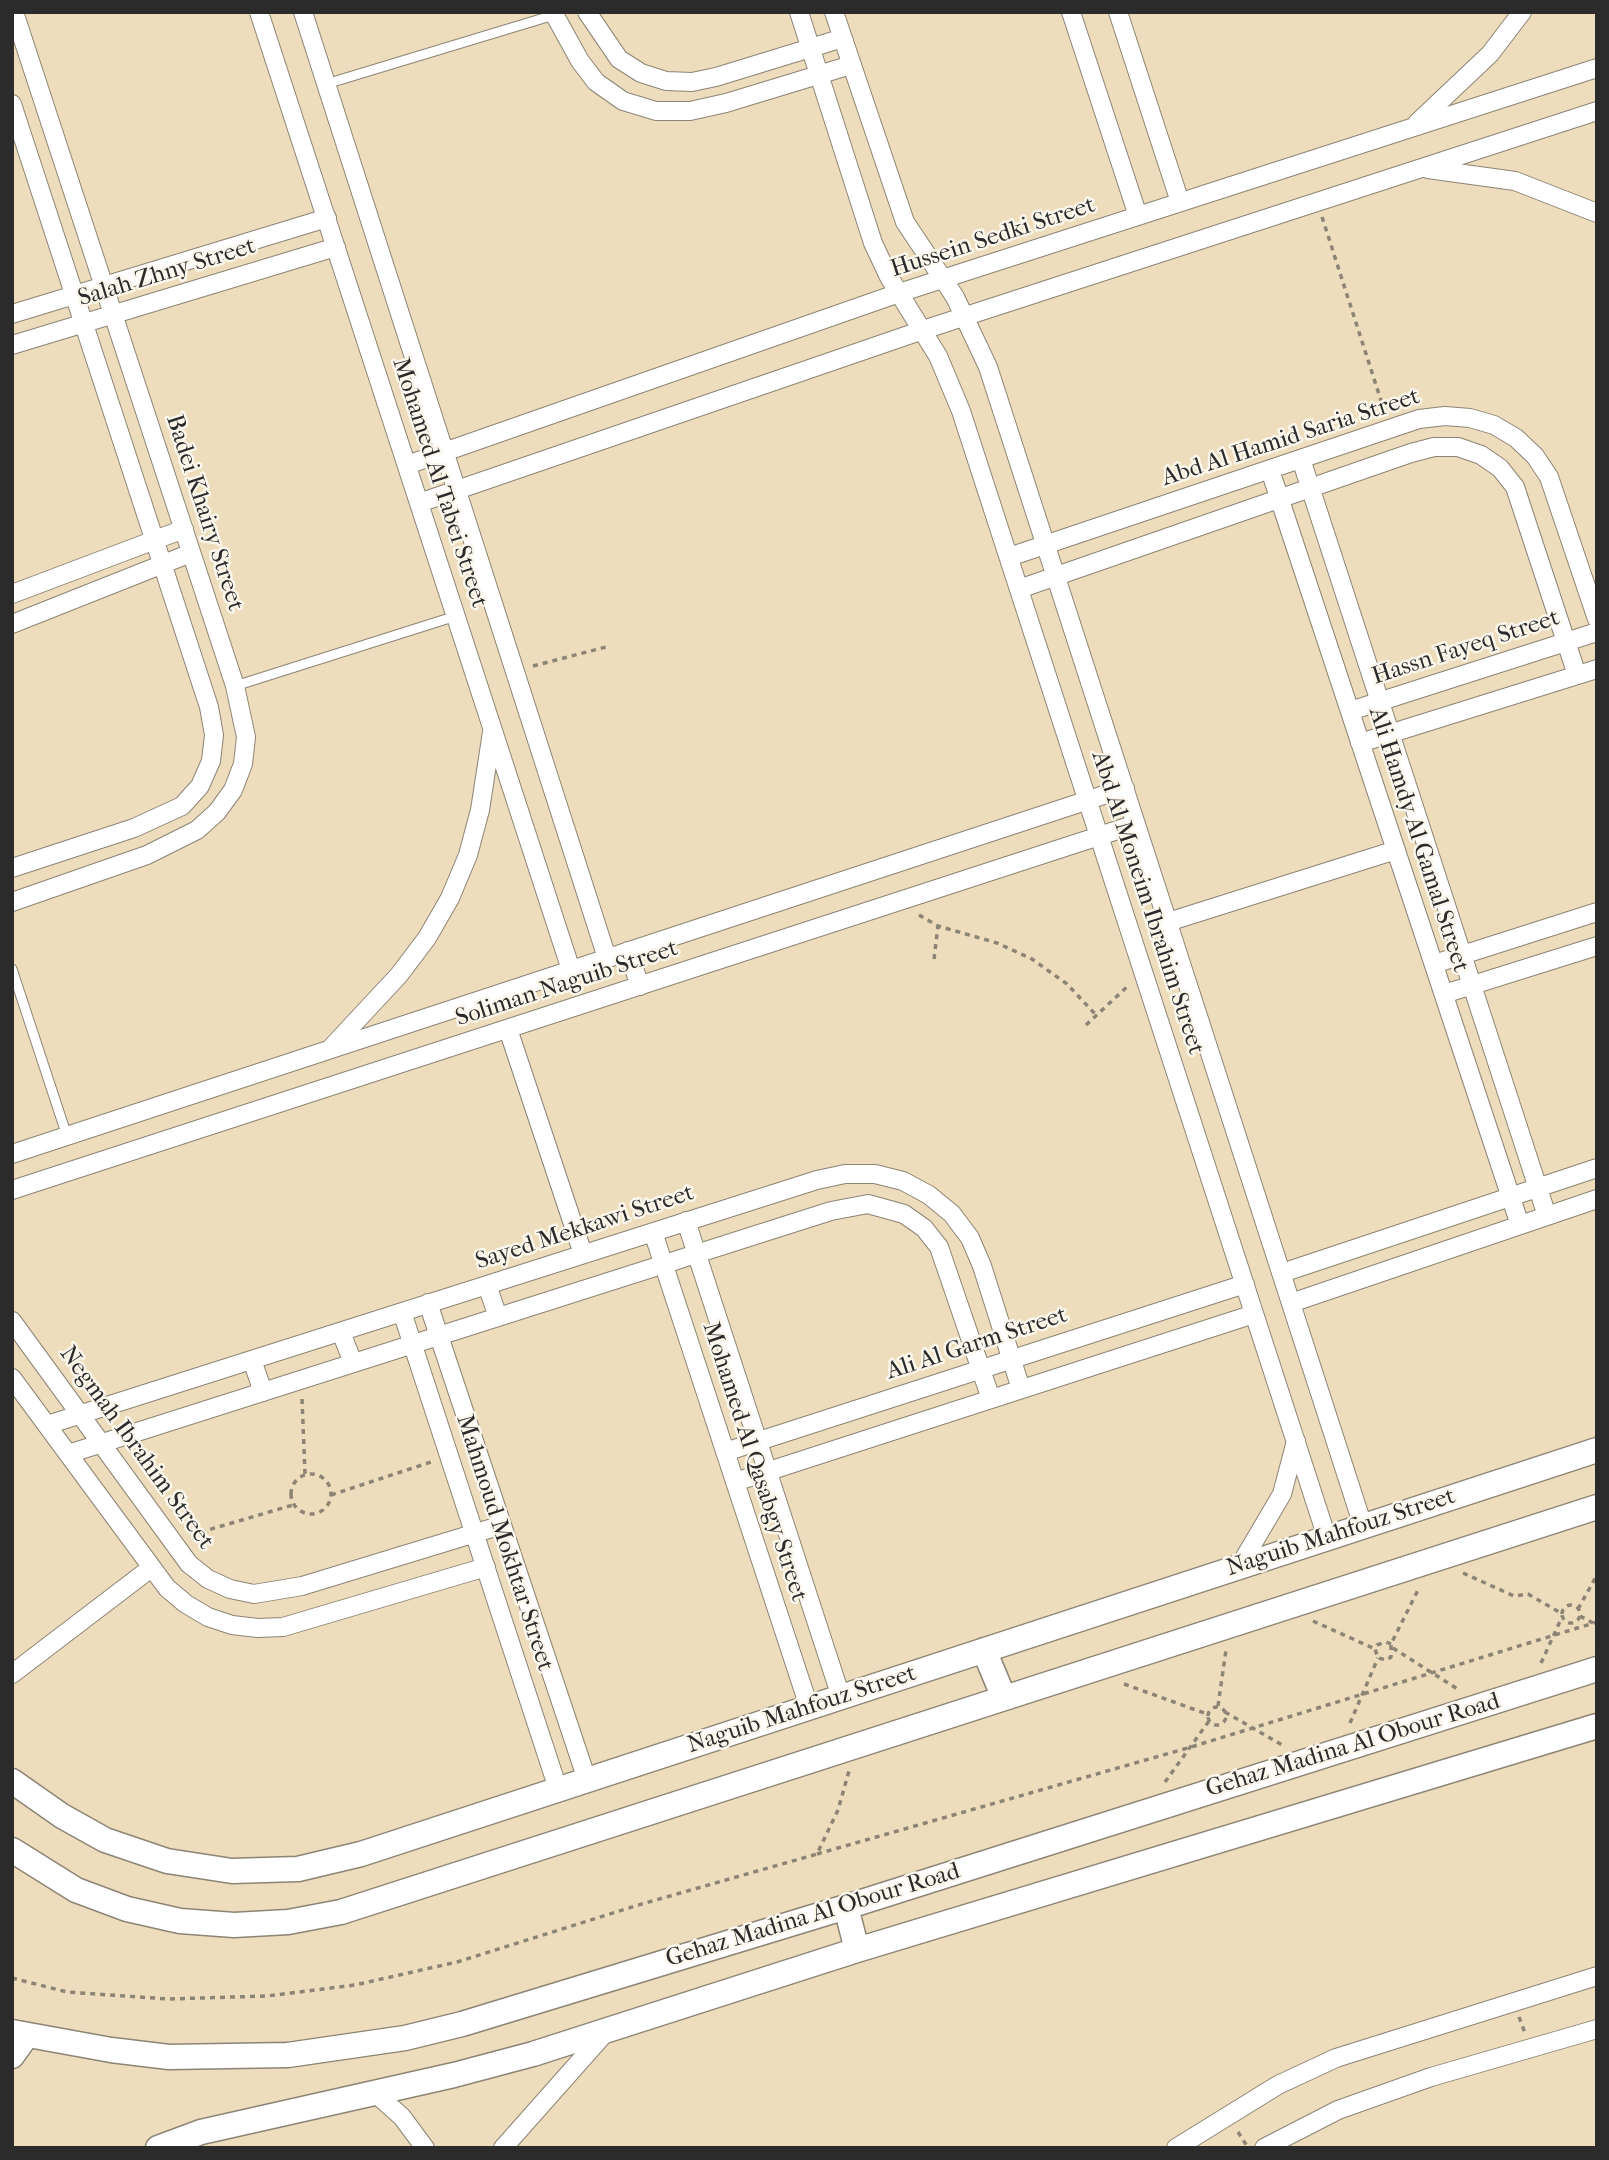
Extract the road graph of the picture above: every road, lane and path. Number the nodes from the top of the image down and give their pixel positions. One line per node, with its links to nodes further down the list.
1 (15, 12): 28 (street, Badei Khairy Street)
2 (259, 12): 25 (street, Mohamed Al Tabei Street)
3 (303, 12): 16 (street, Mohamed Al Tabei Street)
4 (587, 12): 12 (street)
5 (799, 12): 12 (street, Abd Al Moneim Ibrahim Street)
6 (834, 12): 11 (street, Abd Al Moneim Ibrahim Street)
7 (1071, 12): 24 (street)
8 (1118, 12): 21 (street)
9 (1522, 12): 19 (street)
10 (553, 14): 15 (street); 16 (lane)
11 (843, 38): 12 (street); 13 (street, Abd Al Moneim Ibrahim Street)
12 (810, 48): 15 (street, Abd Al Moneim Ibrahim Street)
13 (851, 65): 15 (street); 27 (street, Abd Al Moneim Ibrahim Street)
14 (1597, 68): 19 (street, Hussein Sedki Street)
15 (819, 75): 29 (street, Abd Al Moneim Ibrahim Street)
16 (326, 84): 38 (street, Mohamed Al Tabei Street)
17 (12, 104): 30 (street)
18 (1597, 111): 20 (street)
19 (1411, 128): 21 (street, Hussein Sedki Street)
20 (1421, 168): 22 (street); 23 (street)
21 (1180, 202): 24 (street, Hussein Sedki Street)
22 (1317, 202): 33 (street); 37 (path)
23 (1597, 213)
24 (1138, 216): 27 (street, Hussein Sedki Street)
25 (327, 218): 26 (street, Mohamed Al Tabei Street); 28 (street, Salah Zhny Street)
26 (336, 247): 32 (street, Salah Zhny Street); 40 (street, Mohamed Al Tabei Street)
27 (943, 279): 29 (street, Hussein Sedki Street); 33 (street, Abd Al Moneim Ibrahim Street)
28 (104, 287): 30 (street, Salah Zhny Street); 32 (street, Badei Khairy Street)
29 (899, 293): 35 (street, Abd Al Moneim Ibrahim Street); 38 (street, Hussein Sedki Street)
30 (75, 296): 31 (street, Salah Zhny Street); 34 (street)
31 (12, 314)
32 (114, 316): 34 (street, Salah Zhny Street); 46 (street, Badei Khairy Street)
33 (966, 316): 35 (street); 48 (street, Abd Al Moneim Ibrahim Street)
34 (84, 325): 36 (street, Salah Zhny Street); 47 (street)
35 (923, 330): 43 (street); 50 (street, Abd Al Moneim Ibrahim Street)
36 (12, 345)
37 (1390, 428): 39 (street, Abd Al Hamid Saria Street); 56 (street, Abd Al Hamid Saria Street)
38 (444, 451): 40 (street, Hussein Sedki Street); 43 (street, Mohamed Al Tabei Street)
39 (1301, 459): 41 (street, Abd Al Hamid Saria Street); 42 (street, Ali Hamdy Al Gamal Street)
40 (407, 465): 45 (street, Mohamed Al Tabei Street)
41 (1270, 470): 44 (street, Ali Hamdy Al Gamal Street); 48 (street, Abd Al Hamid Saria Street)
42 (1311, 489): 44 (street, Abd Al Hamid Saria Street); 59 (street, Abd Al Hamid Saria Street); 65 (street, Ali Hamdy Al Gamal Street)
43 (457, 491): 45 (street); 62 (street, Mohamed Al Tabei Street)
44 (1280, 499): 52 (street, Abd Al Hamid Saria Street); 66 (street, Ali Hamdy Al Gamal Street)
45 (419, 503): 55 (street, Mohamed Al Tabei Street)
46 (184, 529): 47 (street); 49 (street, Badei Khairy Street)
47 (155, 540): 51 (street); 54 (street)
48 (1046, 545): 50 (street, Abd Al Hamid Saria Street); 52 (street, Abd Al Moneim Ibrahim Street)
49 (191, 553): 51 (street); 64 (street, Badei Khairy Street)
50 (1009, 557): 53 (street, Abd Al Moneim Ibrahim Street)
51 (162, 564): 57 (street); 75 (street)
52 (1056, 576): 53 (street, Abd Al Hamid Saria Street); 70 (street, Abd Al Moneim Ibrahim Street)
53 (1019, 589): 71 (street, Abd Al Moneim Ibrahim Street)
54 (12, 594)
55 (456, 616): 64 (lane); 67 (street, Mohamed Al Tabei Street)
56 (1597, 619)
57 (12, 624)
58 (1597, 632): 59 (street, Hassn Fayeq Street)
59 (1566, 641): 63 (street, Abd Al Hamid Saria Street); 65 (street, Hassn Fayeq Street)
60 (606, 647): 62 (path)
61 (1597, 669): 63 (street)
62 (514, 671): 84 (street, Mohamed Al Tabei Street)
63 (1577, 675): 68 (street)
64 (235, 686): 77 (street, Badei Khairy Street)
65 (1380, 701): 66 (street, Hassn Fayeq Street); 68 (street, Ali Hamdy Al Gamal Street)
66 (1350, 711): 69 (street, Ali Hamdy Al Gamal Street)
67 (492, 729): 88 (street, Mohamed Al Tabei Street); 96 (street)
68 (1390, 733): 69 (street); 83 (street, Ali Hamdy Al Gamal Street)
69 (1360, 743): 74 (street, Ali Hamdy Al Gamal Street)
70 (1125, 788): 71 (street, Soliman Naguib Street); 72 (street, Abd Al Moneim Ibrahim Street)
71 (1087, 800): 73 (street, Abd Al Moneim Ibrahim Street); 82 (street, Soliman Naguib Street)
72 (1136, 824): 73 (street, Soliman Naguib Street); 79 (street, Abd Al Moneim Ibrahim Street)
73 (1100, 836): 76 (street, Soliman Naguib Street); 89 (street, Abd Al Moneim Ibrahim Street)
74 (1396, 850): 79 (street); 86 (street, Ali Hamdy Al Gamal Street)
75 (12, 868)
76 (902, 901): 80 (path); 91 (street, Soliman Naguib Street)
77 (12, 902)
78 (1597, 912): 83 (street)
79 (1168, 922): 111 (street, Abd Al Moneim Ibrahim Street)
80 (938, 926): 85 (path); 93 (path)
81 (1597, 946): 90 (street)
82 (628, 951): 84 (street, Soliman Naguib Street); 91 (street)
83 (1462, 955): 86 (street); 90 (street, Ali Hamdy Al Gamal Street)
84 (607, 958): 88 (street, Soliman Naguib Street)
85 (934, 959)
86 (1434, 964): 92 (street, Ali Hamdy Al Gamal Street)
87 (12, 969): 97 (lane)
88 (571, 970): 96 (street, Soliman Naguib Street)
89 (1144, 971): 93 (path); 112 (street, Abd Al Moneim Ibrahim Street)
90 (1472, 985): 92 (street); 100 (street, Ali Hamdy Al Gamal Street)
91 (640, 986): 95 (street, Soliman Naguib Street)
92 (1444, 995): 102 (street, Ali Hamdy Al Gamal Street)
93 (1096, 1015): 94 (path)
94 (1086, 1025)
95 (508, 1029): 101 (street, Soliman Naguib Street); 108 (street)
96 (330, 1049): 97 (street, Soliman Naguib Street)
97 (66, 1136): 98 (street, Soliman Naguib Street)
98 (12, 1154)
99 (1597, 1168): 100 (street)
100 (1538, 1187): 102 (street); 104 (street, Ali Hamdy Al Gamal Street)
101 (12, 1189)
102 (1511, 1196): 106 (street, Ali Hamdy Al Gamal Street); 111 (street)
103 (1597, 1199): 104 (street)
104 (1547, 1216): 106 (street)
105 (686, 1221): 107 (street, Sayed Mekkawi Street); 109 (street, Mohamed Al Qasabgy Street); 123 (street, Sayed Mekkawi Street)
106 (1520, 1225): 115 (street)
107 (653, 1232): 108 (street, Sayed Mekkawi Street); 110 (street, Mohamed Al Qasabgy Street)
108 (583, 1254): 113 (street, Sayed Mekkawi Street)
109 (697, 1254): 110 (street); 126 (street); 134 (street, Mohamed Al Qasabgy Street)
110 (664, 1264): 118 (street); 138 (street, Mohamed Al Qasabgy Street)
111 (1282, 1273): 115 (street, Abd Al Moneim Ibrahim Street)
112 (1245, 1284): 117 (street, Abd Al Moneim Ibrahim Street); 123 (street, Ali Al Garm Street)
113 (486, 1285): 114 (street, Sayed Mekkawi Street); 118 (street)
114 (429, 1303): 116 (street, Sayed Mekkawi Street); 121 (street, Mahmoud Mokhtar Street)
115 (1292, 1303): 148 (street, Abd Al Moneim Ibrahim Street)
116 (402, 1312): 120 (street, Sayed Mekkawi Street); 122 (street, Mahmoud Mokhtar Street)
117 (1254, 1314): 129 (street); 135 (street, Abd Al Moneim Ibrahim Street)
118 (498, 1317): 121 (street)
119 (12, 1321): 132 (street, Negmah Ibrahim Street)
120 (341, 1332): 124 (street, Sayed Mekkawi Street); 125 (street)
121 (439, 1335): 122 (street); 147 (street, Mahmoud Mokhtar Street)
122 (413, 1344): 125 (street); 140 (street, Mahmoud Mokhtar Street)
123 (1012, 1359): 126 (street, Ali Al Garm Street); 129 (street, Sayed Mekkawi Street)
124 (252, 1360): 130 (street); 132 (street, Sayed Mekkawi Street)
125 (353, 1363): 128 (street)
126 (981, 1369): 131 (street); 134 (street, Ali Al Garm Street)
127 (12, 1378): 133 (street)
128 (302, 1379): 130 (street); 142 (path)
129 (1021, 1389): 131 (street)
130 (263, 1392): 136 (street)
131 (991, 1399): 141 (street)
132 (80, 1415): 133 (street, Sayed Mekkawi Street); 136 (street, Negmah Ibrahim Street)
133 (47, 1425): 139 (street)
134 (758, 1441): 138 (street, Ali Al Garm Street); 141 (street, Mohamed Al Qasabgy Street)
135 (1296, 1441): 150 (street, Abd Al Moneim Ibrahim Street); 155 (street)
136 (101, 1444): 139 (street); 151 (street, Negmah Ibrahim Street)
137 (1597, 1450): 148 (street, Naguib Mahfouz Street)
138 (725, 1452): 143 (street, Mohamed Al Qasabgy Street)
139 (68, 1454): 153 (street)
140 (449, 1455): 144 (path); 149 (street, Mahmoud Mokhtar Street)
141 (768, 1472): 143 (street); 174 (street, Mohamed Al Qasabgy Street)
142 (305, 1474): 144 (path); 145 (path)
143 (735, 1482): 178 (street, Mohamed Al Qasabgy Street)
144 (331, 1495): 145 (path)
145 (293, 1505): 151 (path)
146 (1597, 1507): 152 (street, Naguib Mahfouz Street)
147 (502, 1525): 149 (street, Negmah Ibrahim Street); 188 (street, Mahmoud Mokhtar Street)
148 (1363, 1526): 150 (street, Naguib Mahfouz Street)
149 (475, 1534): 151 (street, Negmah Ibrahim Street); 154 (street, Mahmoud Mokhtar Street)
150 (1327, 1538): 155 (street, Naguib Mahfouz Street)
151 (172, 1543)
152 (1434, 1560): 157 (street, Naguib Mahfouz Street); 159 (path); 164 (path)
153 (151, 1567): 154 (street); 171 (street)
154 (486, 1567): 190 (street, Mahmoud Mokhtar Street)
155 (1239, 1567): 166 (street, Naguib Mahfouz Street)
156 (1597, 1575): 158 (path)
157 (1286, 1608): 162 (street, Naguib Mahfouz Street); 165 (path)
158 (1578, 1609): 159 (path); 160 (path)
159 (1562, 1615): 160 (path); 163 (path)
160 (1580, 1616): 161 (path)
161 (1596, 1623): 163 (path)
162 (1229, 1626): 169 (street, Naguib Mahfouz Street); 177 (path)
163 (1553, 1637): 170 (path); 172 (path)
164 (1392, 1646): 165 (path); 167 (path); 170 (path)
165 (1375, 1649): 167 (path)
166 (984, 1650): 174 (street, Naguib Mahfouz Street); 175 (street)
167 (1378, 1658): 173 (path)
168 (1597, 1670): 172 (street, Gehaz Madina Al Obour Road)
169 (1088, 1671): 175 (street, Naguib Mahfouz Street); 180 (path)
170 (1433, 1673): 173 (path); 176 (path)
171 (12, 1674)
172 (1528, 1691): 176 (street, Gehaz Madina Al Obour Road)
173 (1363, 1693): 182 (path); 186 (path)
174 (841, 1697): 178 (street, Naguib Mahfouz Street)
175 (1004, 1698): 184 (street, Naguib Mahfouz Street)
176 (1484, 1705): 186 (street, Gehaz Madina Al Obour Road)
177 (1218, 1706): 179 (path); 180 (path)
178 (809, 1707): 188 (street, Naguib Mahfouz Street)
179 (1225, 1713): 181 (path); 182 (path)
180 (1207, 1714): 181 (path)
181 (1209, 1721): 185 (path)
182 (1250, 1726): 185 (path); 187 (path)
183 (1597, 1726): 195 (street, Gehaz Madina Al Obour Road)
184 (855, 1746): 192 (street, Naguib Mahfouz Street); 193 (path)
185 (1191, 1747): 191 (path); 193 (path)
186 (1339, 1750): 187 (street, Gehaz Madina Al Obour Road)
187 (1307, 1760): 191 (street, Gehaz Madina Al Obour Road)
188 (587, 1780): 190 (street, Naguib Mahfouz Street)
189 (12, 1781): 190 (street, Naguib Mahfouz Street)
190 (558, 1789)
191 (1144, 1811): 194 (street, Gehaz Madina Al Obour Road)
192 (12, 1850)
193 (817, 1854): 197 (path)
194 (846, 1907): 195 (street); 201 (street, Gehaz Madina Al Obour Road)
195 (857, 1950): 199 (street, Gehaz Madina Al Obour Road)
196 (1597, 1976): 198 (street)
197 (12, 1979)
198 (1514, 2002): 202 (path); 208 (street)
199 (610, 2028): 204 (street, Gehaz Madina Al Obour Road); 207 (street)
200 (1597, 2029): 202 (street)
201 (20, 2033): 203 (street)
202 (1530, 2048): 209 (street)
203 (12, 2056)
204 (374, 2092): 205 (street, Gehaz Madina Al Obour Road); 206 (street)
205 (158, 2148)
206 (425, 2148)
207 (503, 2148)
208 (1176, 2148)
209 (1264, 2148)

